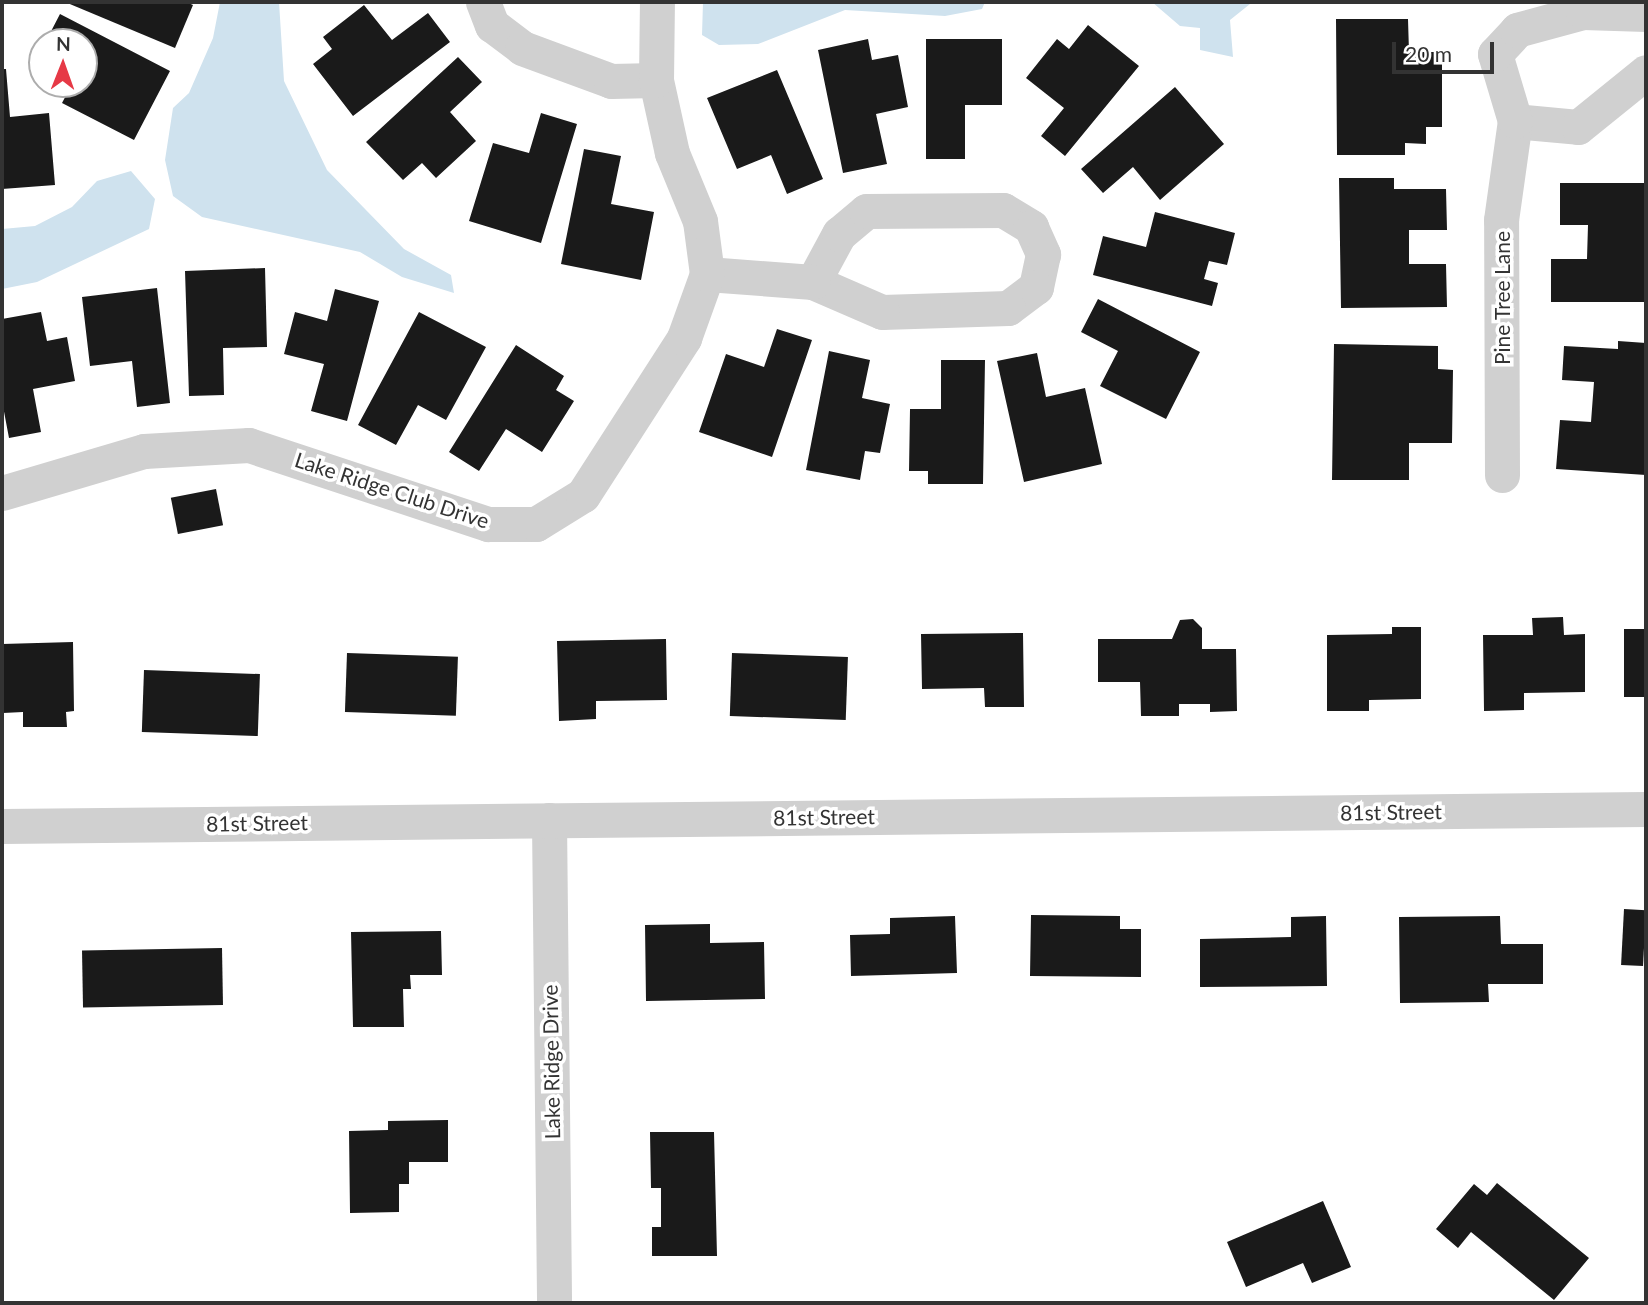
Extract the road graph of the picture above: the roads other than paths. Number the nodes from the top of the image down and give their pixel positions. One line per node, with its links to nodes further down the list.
1 (484, 2): 5 (street)
2 (657, 2): 5 (street, Lake Ridge Club Drive)
3 (1646, 14): 6 (street, Pine Tree Lane)
4 (1646, 72): 6 (street)
5 (656, 80): 7 (street, Lake Ridge Club Drive)
6 (1515, 121): 9 (street, Pine Tree Lane)
7 (707, 274): 8 (street); 10 (street, Lake Ridge Club Drive)
8 (813, 282): 8 (street)
9 (1502, 475)
10 (2, 493)
11 (1646, 809): 12 (street, 81st Street)
12 (549, 820): 13 (street, 81st Street); 14 (street, Lake Ridge Drive)
13 (2, 825)
14 (554, 1303)

